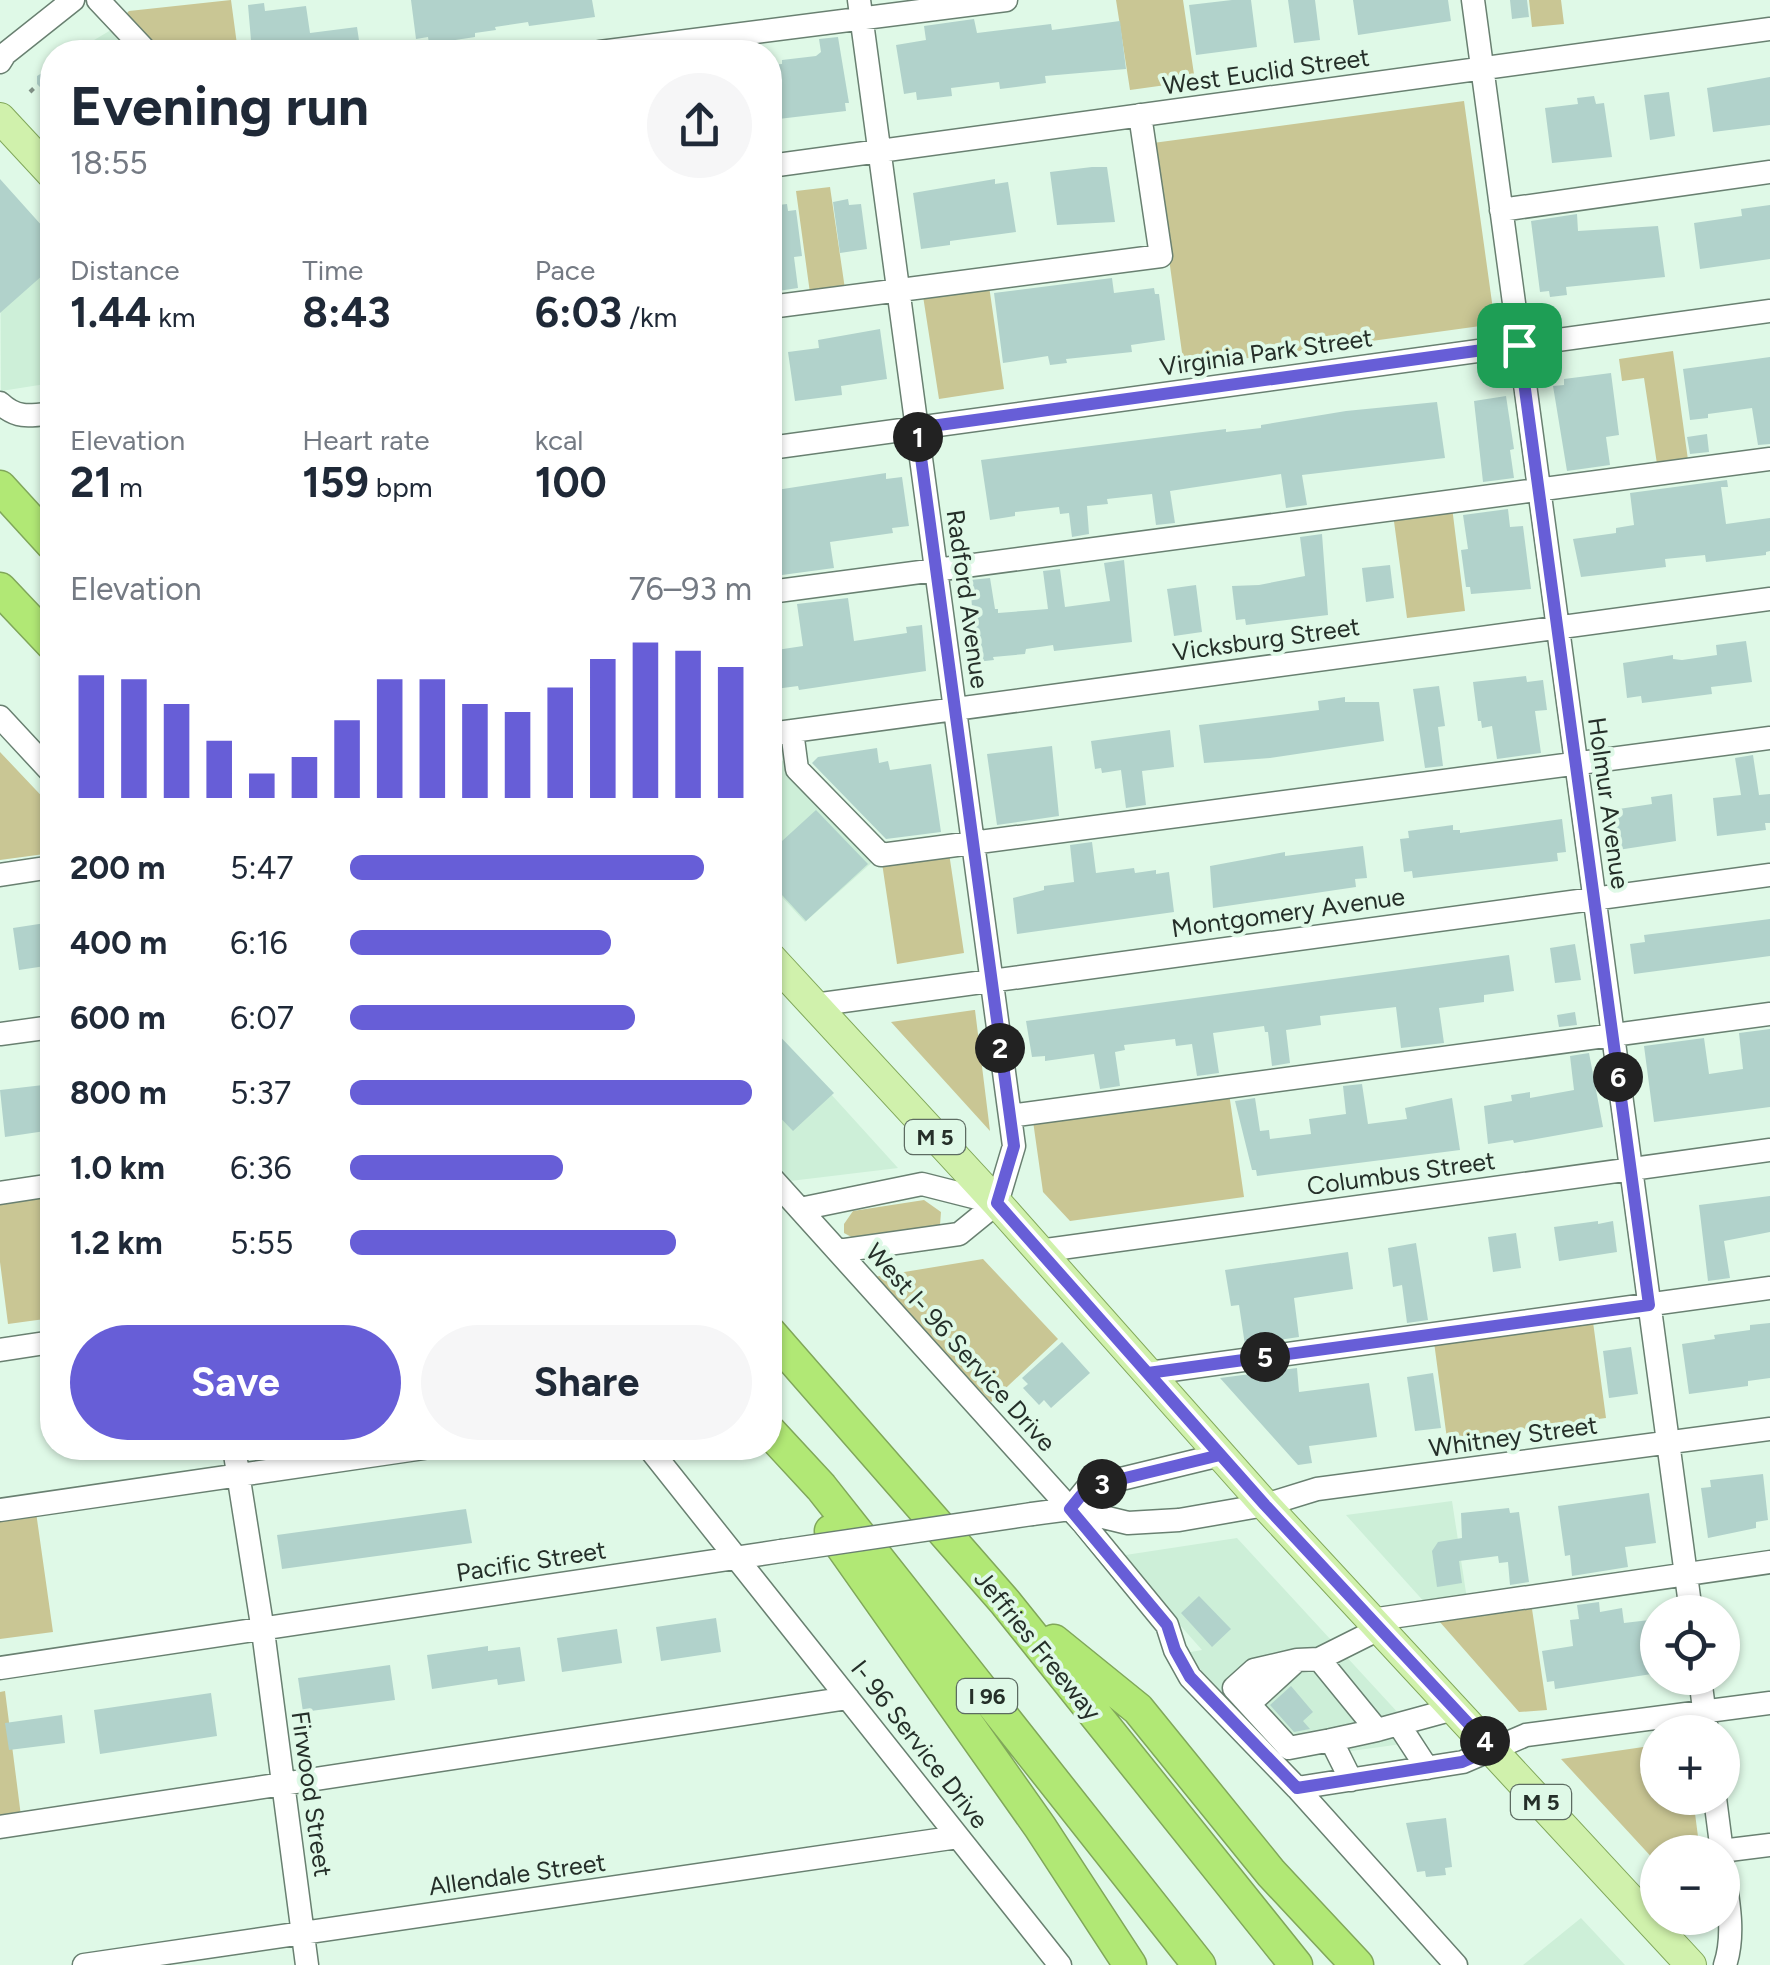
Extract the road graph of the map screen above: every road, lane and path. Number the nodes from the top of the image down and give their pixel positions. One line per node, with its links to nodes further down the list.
1 (73, 0): 9 (street)
2 (98, 0): 7 (street)
3 (1006, 0): 5 (street)
4 (1473, 0): 10 (street, Holmur Avenue)
5 (860, 10): 8 (street); 13 (street, Radford Avenue)
6 (1770, 29): 10 (street, West Euclid Street)
7 (136, 40)
8 (674, 40)
9 (0, 62)
10 (1482, 69): 11 (street, West Euclid Street); 17 (street, Holmur Avenue)
11 (1140, 116): 13 (street, West Euclid Street); 18 (street)
12 (0, 118): 14 (main road)
13 (880, 151): 15 (street, West Euclid Street); 18 (street, Radford Avenue)
14 (40, 161)
15 (782, 164)
16 (1770, 172): 17 (street)
17 (1501, 210): 21 (street, Holmur Avenue)
18 (898, 290): 19 (street); 24 (street, Radford Avenue)
19 (782, 305)
20 (1770, 311): 21 (street, Virginia Park Street)
21 (1519, 345): 24 (street, Virginia Park Street); 28 (street, Holmur Avenue)
22 (0, 404): 23 (street)
23 (40, 415)
24 (917, 428): 25 (street, Virginia Park Street); 30 (street, Radford Avenue)
25 (782, 446)
26 (1770, 459): 28 (street)
27 (0, 486): 29 (highway)
28 (1538, 490): 30 (street); 34 (street, Holmur Avenue)
29 (40, 531)
30 (936, 570): 32 (street); 36 (street, Radford Avenue)
31 (0, 589): 35 (highway)
32 (782, 590)
33 (1770, 599): 34 (street, Vicksburg Street)
34 (1557, 628): 36 (street, Vicksburg Street); 42 (street, Holmur Avenue)
35 (40, 631)
36 (955, 710): 38 (street, Vicksburg Street); 43 (street, Radford Avenue)
37 (1, 720): 41 (street)
38 (782, 733)
39 (782, 735): 43 (street)
40 (1770, 738): 42 (street)
41 (40, 761)
42 (1576, 764): 43 (street); 47 (street, Holmur Avenue)
43 (973, 844): 49 (street, Radford Avenue)
44 (40, 870): 45 (street)
45 (0, 875)
46 (1770, 875): 47 (street, Montgomery Avenue)
47 (1594, 898): 49 (street, Montgomery Avenue); 54 (street, Holmur Avenue)
48 (782, 970): 50 (main road, M 5)
49 (991, 981): 50 (street, Montgomery Avenue); 55 (street, Radford Avenue)
50 (814, 1005): 61 (main road, M 5)
51 (1770, 1014): 54 (street)
52 (40, 1029): 53 (street)
53 (0, 1034)
54 (1612, 1036): 55 (street); 57 (street, Holmur Avenue)
55 (1010, 1116): 61 (street, Radford Avenue)
56 (1770, 1150): 57 (street, Columbus Street)
57 (1630, 1169): 64 (street, Columbus Street); 66 (street, Holmur Avenue)
58 (40, 1187): 60 (street)
59 (782, 1189): 62 (street, West I- 96 Service Drive)
60 (0, 1193)
61 (997, 1203): 62 (street); 63 (street); 64 (main road, M 5)
62 (800, 1209): 63 (street, West I- 96 Service Drive)
63 (838, 1251): 81 (street, West I- 96 Service Drive)
64 (1039, 1252): 70 (main road, M 5)
65 (1770, 1288): 66 (street)
66 (1649, 1305): 70 (street); 72 (street, Holmur Avenue)
67 (40, 1344): 69 (street)
68 (782, 1348): 87 (highway, Jeffries Freeway)
69 (0, 1350)
70 (1148, 1373): 74 (main road, M 5)
71 (1770, 1428): 72 (street, Whitney Street)
72 (1668, 1442): 80 (street, Whitney Street); 85 (street, Holmur Avenue)
73 (782, 1445): 116 (highway, I 96)
74 (1220, 1455): 80 (main road, M 5); 81 (street, Pacific Street)
75 (782, 1458): 115 (highway)
76 (236, 1460): 79 (street, Firwood Street)
77 (341, 1460): 79 (street)
78 (658, 1460): 83 (street, I- 96 Service Drive)
79 (238, 1475): 82 (street); 89 (street, Firwood Street)
80 (1265, 1505): 81 (street, Pacific Street); 88 (main road, M 5)
81 (1070, 1509): 83 (street, Pacific Street, bridge); 94 (street, West I- 96 Service Drive)
82 (0, 1510)
83 (736, 1558): 89 (street, Pacific Street); 93 (street, I- 96 Service Drive)
84 (1770, 1562): 85 (street)
85 (1686, 1574): 86 (street, Holmur Avenue); 88 (street)
86 (1689, 1595)
87 (1005, 1602): 117 (highway, Jeffries Freeway); 118 (highway)
88 (1375, 1624): 90 (street); 96 (main road, M 5)
89 (262, 1631): 91 (street, Pacific Street); 104 (street, Firwood Street)
90 (1308, 1660): 92 (street); 98 (street)
91 (0, 1668)
92 (1242, 1696): 94 (street); 100 (street)
93 (848, 1698): 104 (street); 107 (street, I- 96 Service Drive)
94 (1215, 1703): 105 (street, West I- 96 Service Drive)
95 (1770, 1703): 97 (street)
96 (1454, 1710): 98 (street); 101 (main road, M 5)
97 (1732, 1715)
98 (1388, 1727): 100 (street); 102 (street)
99 (1640, 1727): 101 (street)
100 (1331, 1740): 103 (street)
101 (1492, 1749): 102 (street); 120 (main road, M 5)
102 (1427, 1768): 103 (street)
103 (1351, 1780): 105 (street)
104 (282, 1784): 106 (street); 110 (street, Firwood Street)
105 (1297, 1788): 119 (street, West I- 96 Service Drive)
106 (0, 1827)
107 (958, 1837): 110 (street, Allendale Street); 114 (street, I- 96 Service Drive)
108 (1770, 1844): 109 (street)
109 (1740, 1851)
110 (302, 1933): 112 (street, Allendale Street); 113 (street, Firwood Street)
111 (1731, 1935): 121 (street)
112 (84, 1965)
113 (307, 1965)
114 (1060, 1965)
115 (1130, 1965)
116 (1198, 1965)
117 (1296, 1965)
118 (1357, 1965)
119 (1456, 1965)
120 (1691, 1965)
121 (1725, 1965)

